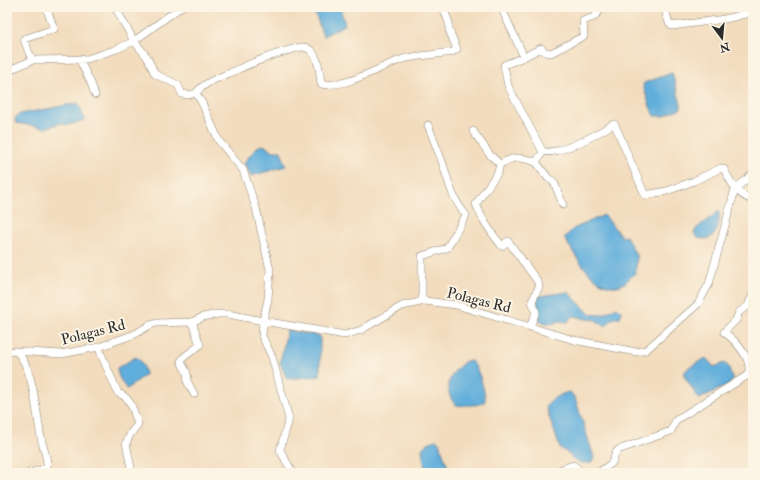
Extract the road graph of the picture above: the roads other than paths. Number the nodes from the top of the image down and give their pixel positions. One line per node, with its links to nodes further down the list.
1 (46, 7): 12 (street)
2 (115, 7): 9 (street)
3 (443, 7): 14 (street)
4 (501, 7): 10 (street)
5 (603, 7): 10 (street)
6 (664, 7): 8 (street)
7 (178, 8): 9 (street)
8 (753, 12)
9 (134, 41): 11 (street); 14 (street)
10 (524, 57): 18 (street)
11 (79, 59): 12 (street); 15 (street)
12 (33, 60): 13 (street)
13 (7, 74)
14 (196, 93): 28 (street)
15 (94, 95)
16 (428, 125): 26 (street)
17 (473, 132): 20 (street)
18 (543, 152): 19 (street); 22 (street)
19 (536, 162): 20 (street); 24 (street)
20 (500, 164): 29 (street)
21 (753, 174): 22 (street)
22 (734, 189): 23 (street); 29 (street, Polagas Rd)
23 (753, 200)
24 (563, 205)
25 (753, 294): 38 (street)
26 (422, 301): 28 (street, Polagas Rd); 29 (street, Polagas Rd)
27 (192, 322): 28 (street, Polagas Rd); 30 (street, Polagas Rd); 32 (street)
28 (263, 322): 35 (street)
29 (530, 327)
30 (99, 346): 31 (street, Polagas Rd); 34 (street)
31 (11, 351): 33 (street)
32 (194, 394)
33 (29, 473)
34 (132, 473)
35 (294, 473)
36 (556, 473): 37 (street)
37 (583, 473)
38 (598, 473)

